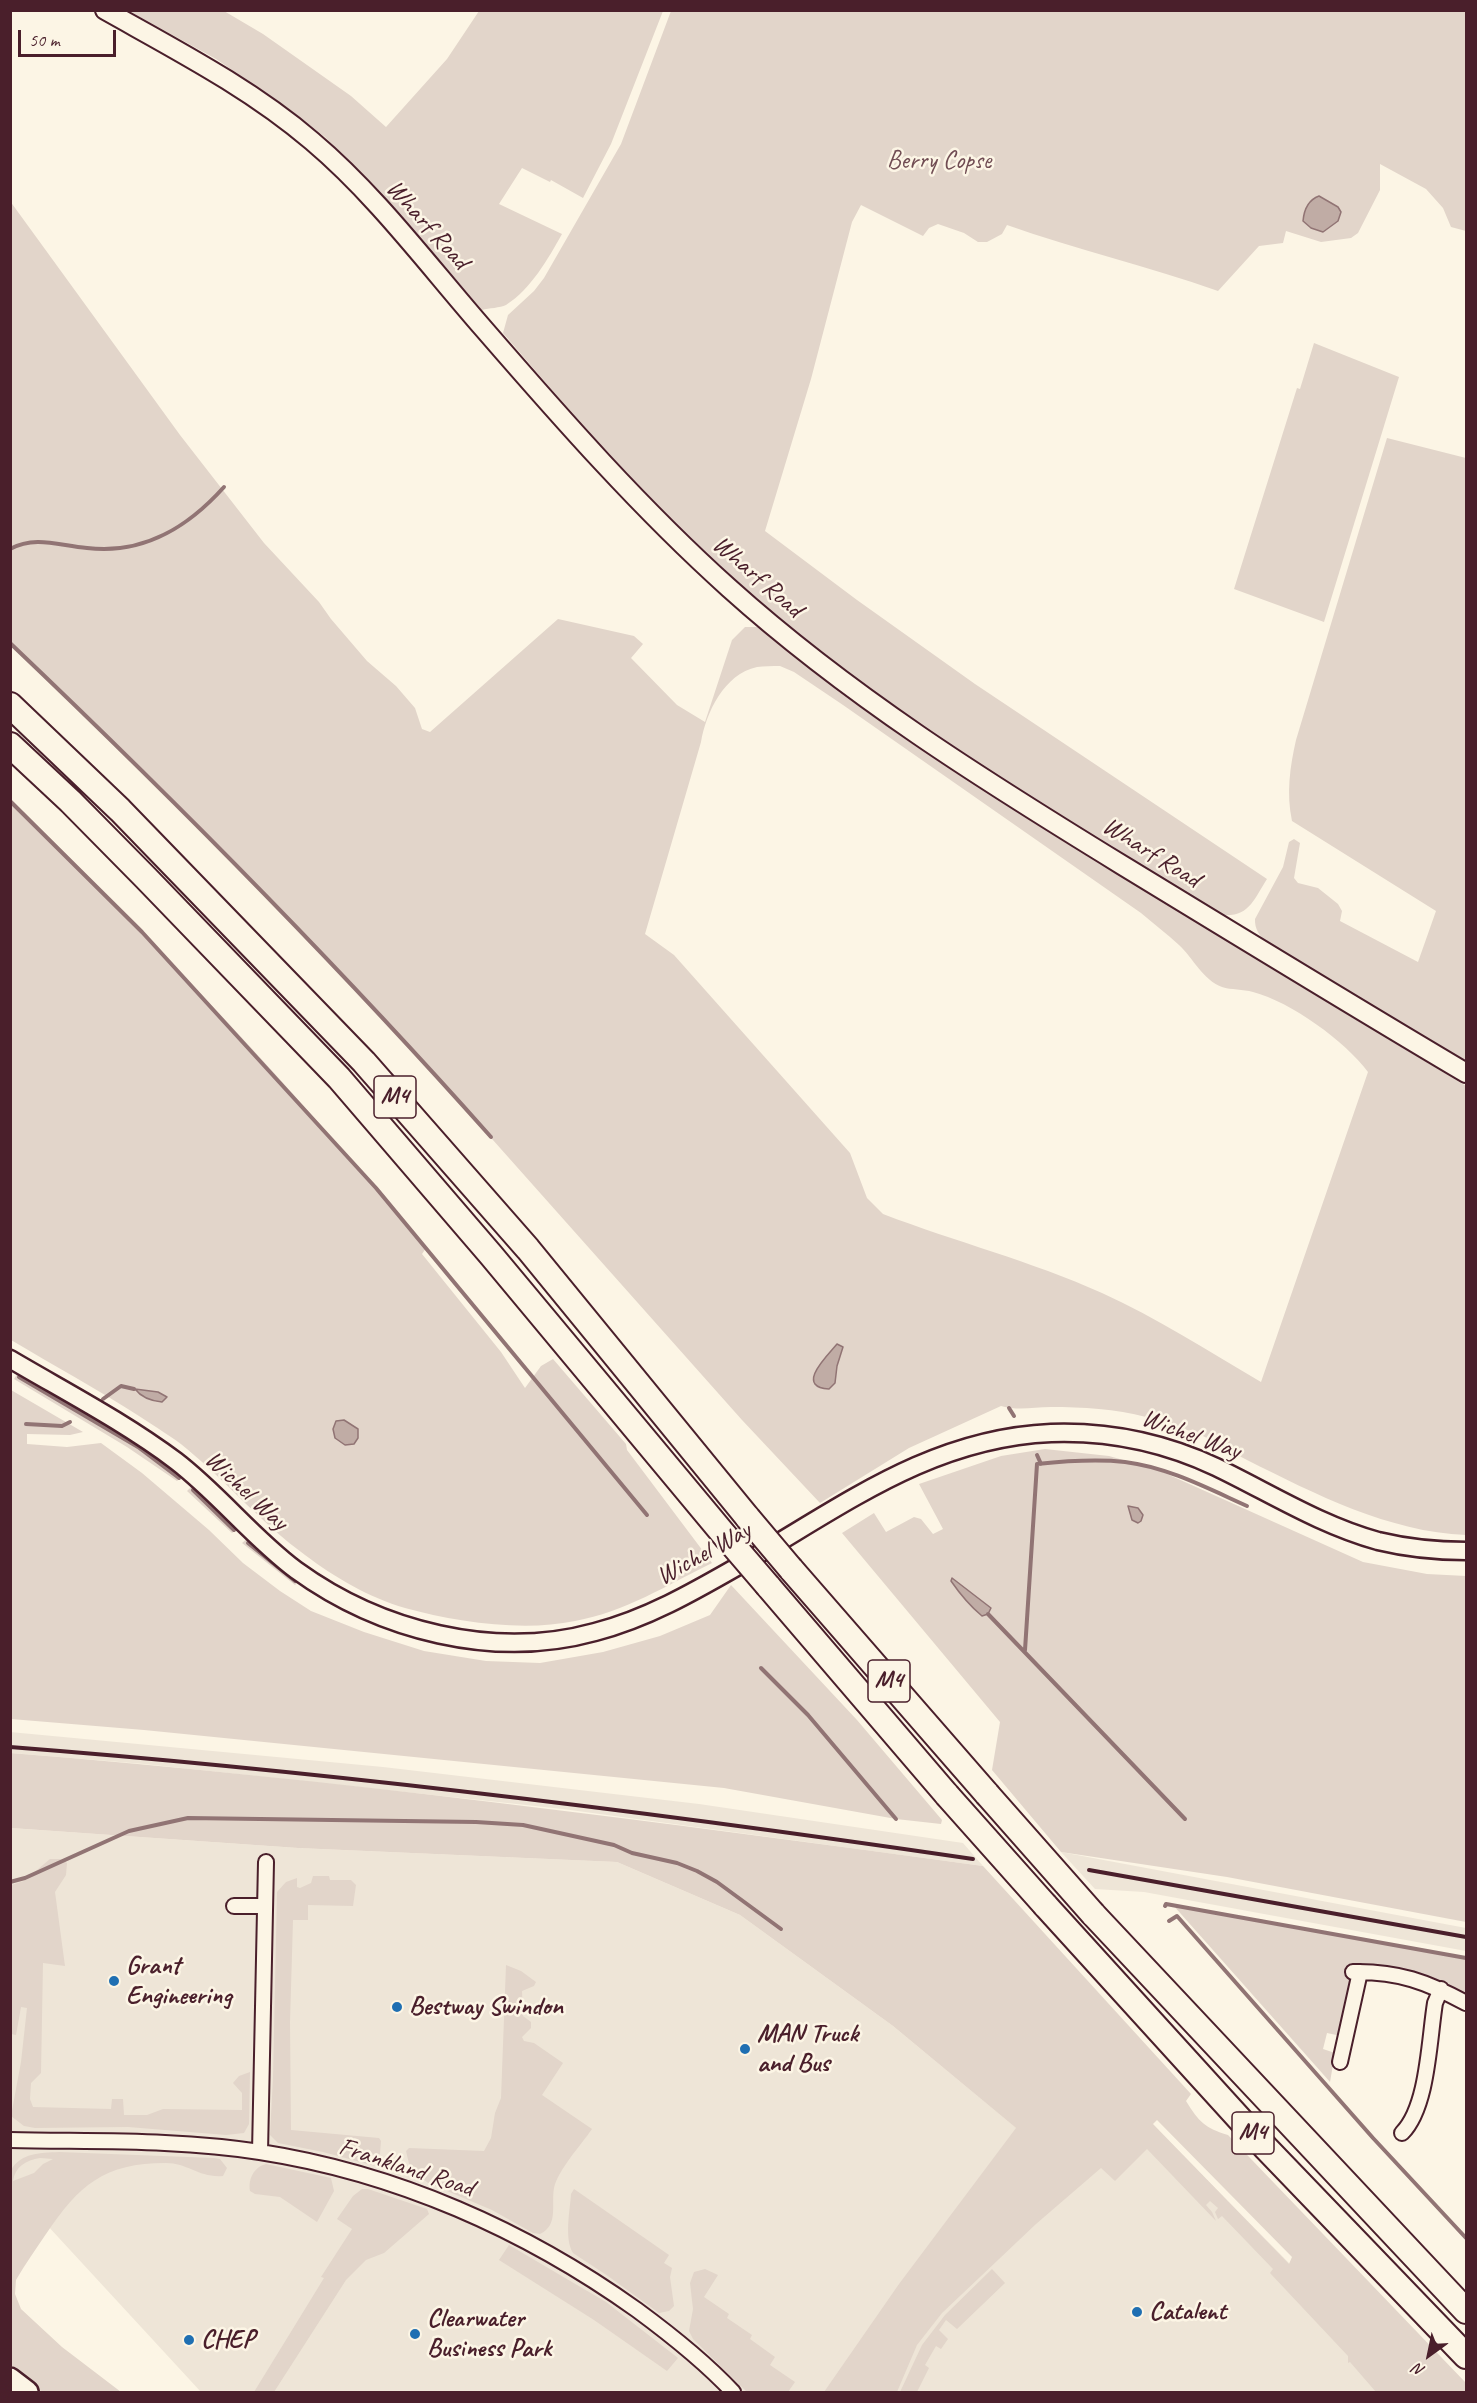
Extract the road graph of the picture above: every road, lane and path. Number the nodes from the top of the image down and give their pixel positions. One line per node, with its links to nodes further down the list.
1 (105, 10): 4 (main road, Wharf Road)
2 (10, 705): 16 (highway, M4, bridge)
3 (10, 745): 17 (highway, M4, bridge)
4 (1467, 1073)
5 (10, 1359): 6 (street, Wichel Way)
6 (1467, 1551)
7 (266, 1862): 9 (street)
8 (234, 1906): 9 (street)
9 (264, 1906): 15 (street)
10 (1441, 1989): 11 (street); 12 (street); 13 (street)
11 (1467, 2003)
12 (1340, 2062)
13 (1402, 2133)
14 (10, 2140): 15 (street, Frankland Road)
15 (260, 2152): 20 (street, Frankland Road)
16 (1467, 2312)
17 (1467, 2356)
18 (10, 2379): 19 (main road)
19 (27, 2392)
20 (733, 2392)

